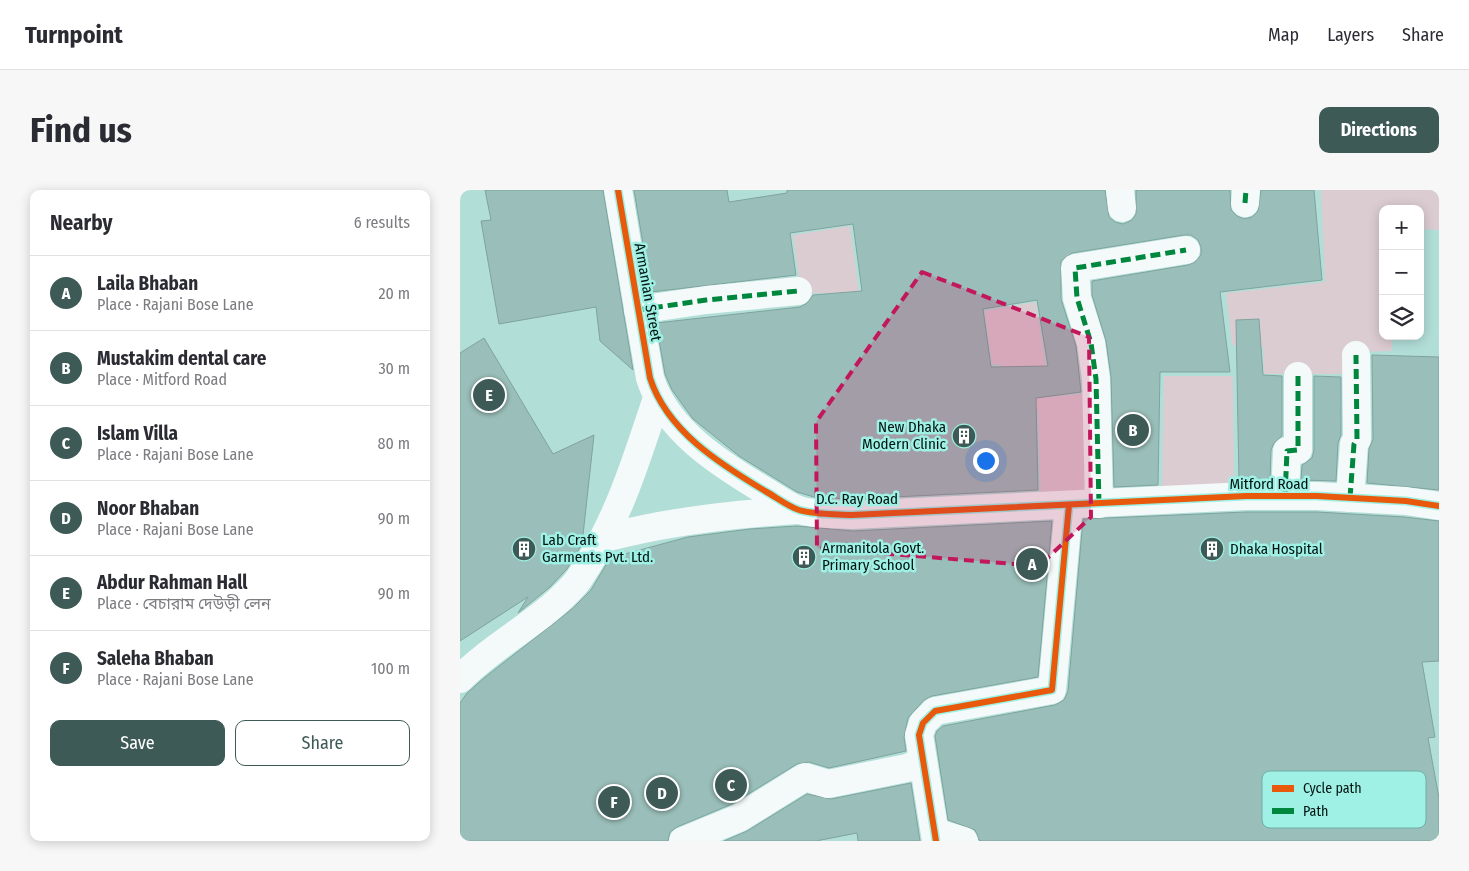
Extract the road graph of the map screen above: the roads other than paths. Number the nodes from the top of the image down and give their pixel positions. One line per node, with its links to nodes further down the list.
1 (618, 190): 4 (street, Armanian Street)
2 (1186, 250): 10 (street)
3 (798, 291): 4 (street, Armanian Street)
4 (638, 310): 7 (street, Armanian Street)
5 (1356, 355): 9 (street)
6 (1298, 376): 8 (street, Mitford Road)
7 (657, 398): 13 (street, D.C. Ray Road); 14 (street)
8 (1285, 496): 9 (street, Mitford Road); 10 (street, Mitford Road)
9 (1350, 498): 12 (street, Mitford Road)
10 (1099, 504): 11 (street, D.C. Ray Road)
11 (1069, 505): 13 (street, D.C. Ray Road); 16 (street)
12 (1439, 506)
13 (798, 510): 14 (street)
14 (605, 538): 15 (street)
15 (460, 679)
16 (922, 761): 17 (street); 18 (street)
17 (935, 837): 19 (street)
18 (683, 841)
19 (964, 841)

